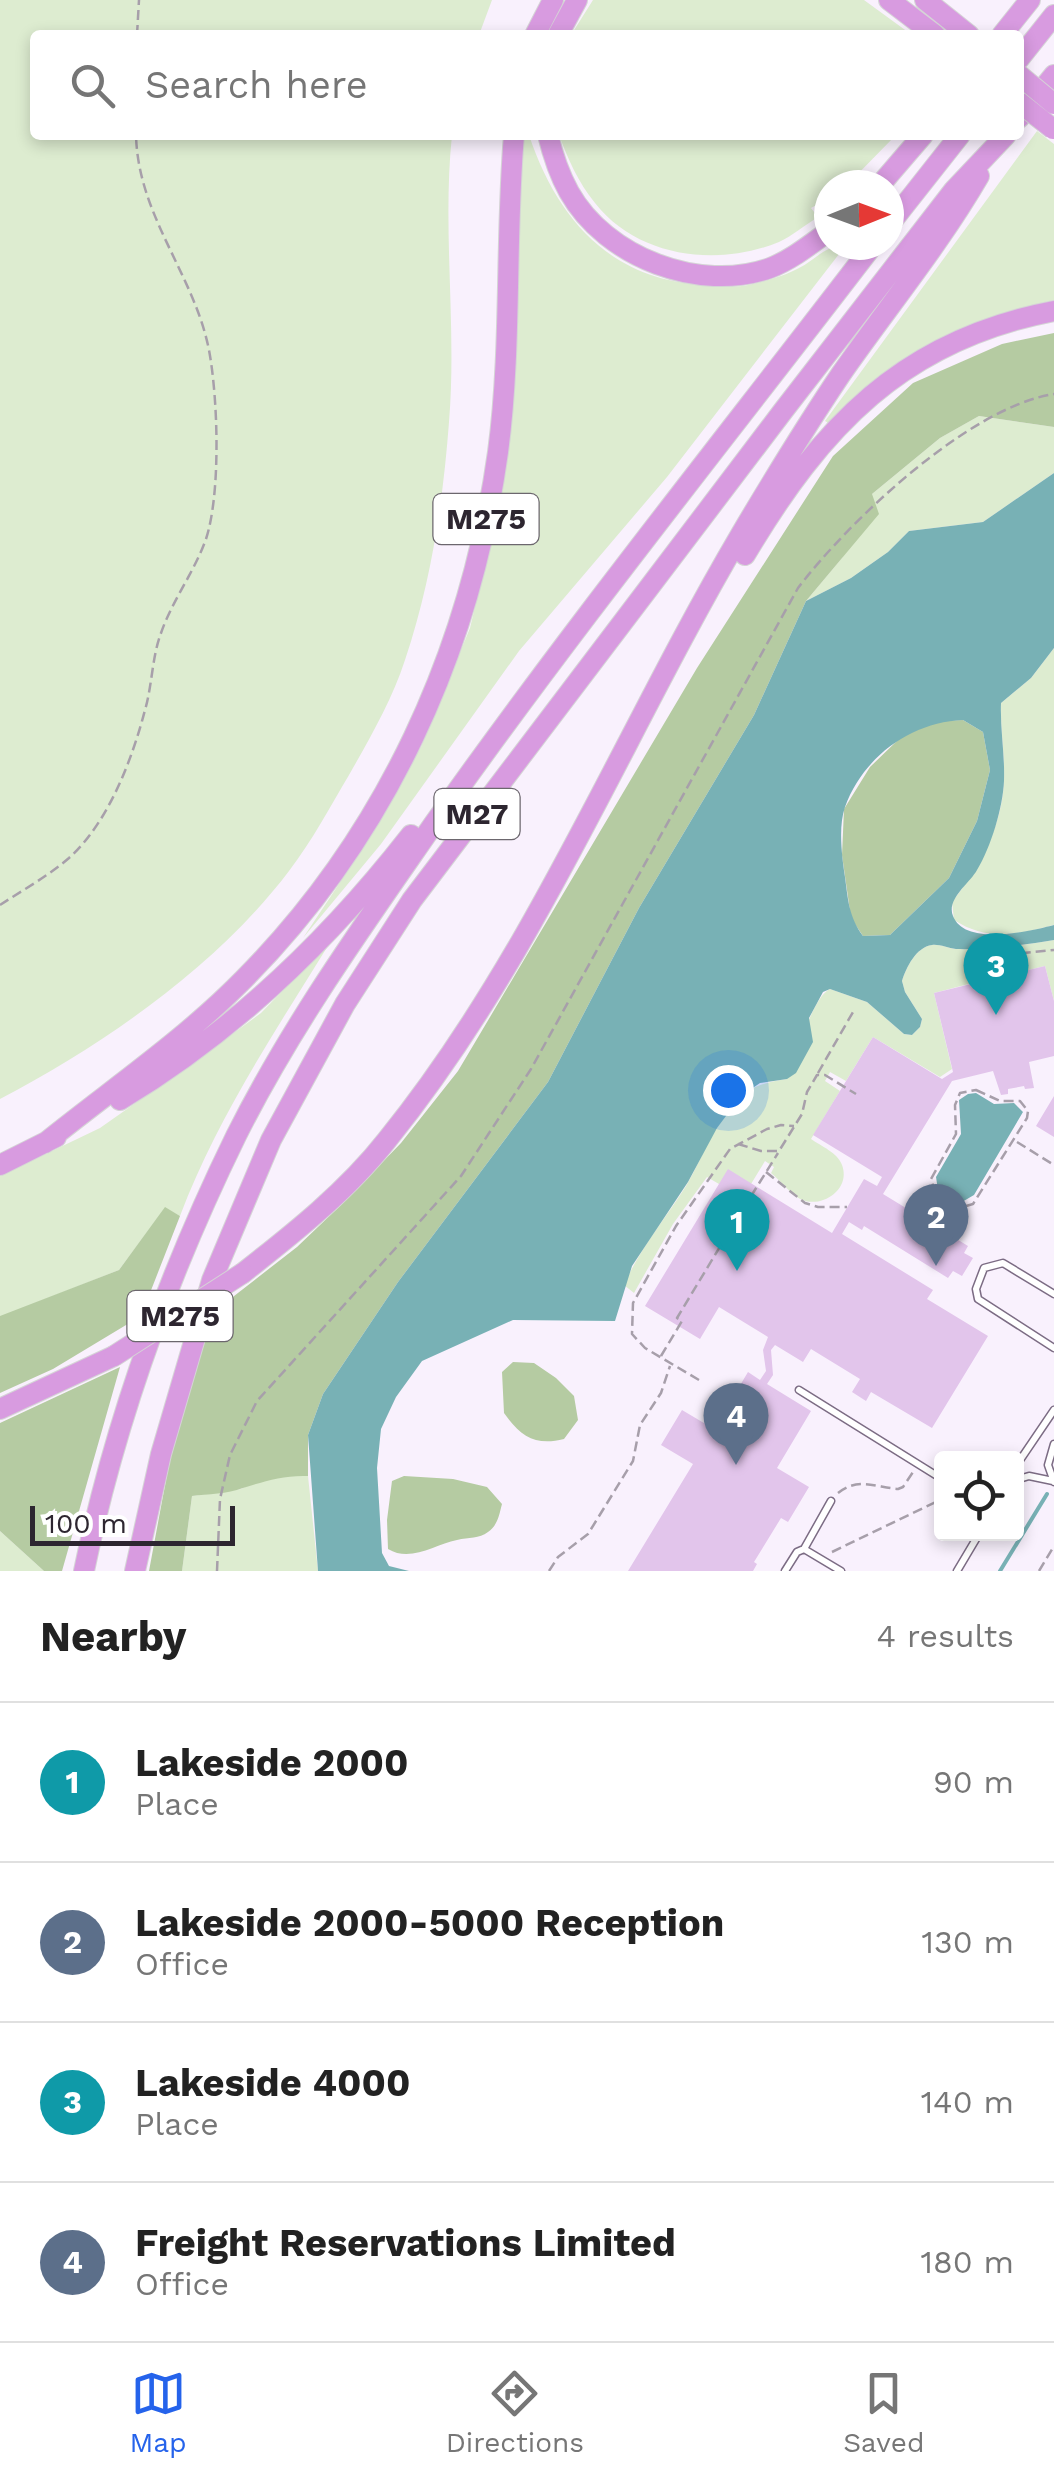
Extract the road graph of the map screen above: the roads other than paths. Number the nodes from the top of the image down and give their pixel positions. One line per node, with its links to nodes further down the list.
1 (554, 0): 7 (highway)
2 (577, 0): 8 (highway)
3 (889, 0): 9 (highway)
4 (925, 0): 10 (highway)
5 (1030, 0): 11 (highway)
6 (1054, 15): 12 (highway)
7 (537, 30)
8 (561, 30)
9 (928, 30)
10 (963, 30)
11 (1006, 30)
12 (1024, 54)
13 (1054, 74): 17 (highway)
14 (1024, 80): 15 (highway, bridge)
15 (1054, 104)
16 (1024, 106): 18 (highway, bridge)
17 (1024, 112)
18 (1053, 129)
19 (514, 140): 32 (highway, M275)
20 (549, 140): 27 (highway)
21 (919, 140): 25 (highway)
22 (956, 140): 26 (highway)
23 (1002, 140): 24 (highway, M27)
24 (992, 152): 30 (highway); 48 (highway, M27)
25 (893, 170)
26 (904, 206)
27 (814, 240)
28 (862, 260): 31 (highway, M27)
29 (1054, 310): 30 (highway, M275)
30 (657, 690): 37 (highway, M275, bridge)
31 (493, 740): 32 (highway); 47 (highway, M27)
32 (45, 1143): 33 (highway, M275)
33 (0, 1166)
34 (1054, 1294): 35 (lane)
35 (1054, 1348)
36 (799, 1390): 41 (lane)
37 (0, 1408)
38 (1054, 1410): 40 (lane)
39 (1054, 1444): 43 (lane)
40 (1024, 1454)
41 (934, 1474)
42 (1024, 1478): 43 (lane)
43 (1054, 1482)
44 (831, 1501): 46 (lane)
45 (975, 1541): 51 (lane)
46 (804, 1549): 49 (lane); 50 (lane)
47 (84, 1571)
48 (136, 1571)
49 (785, 1571)
50 (841, 1571)
51 (956, 1571)

